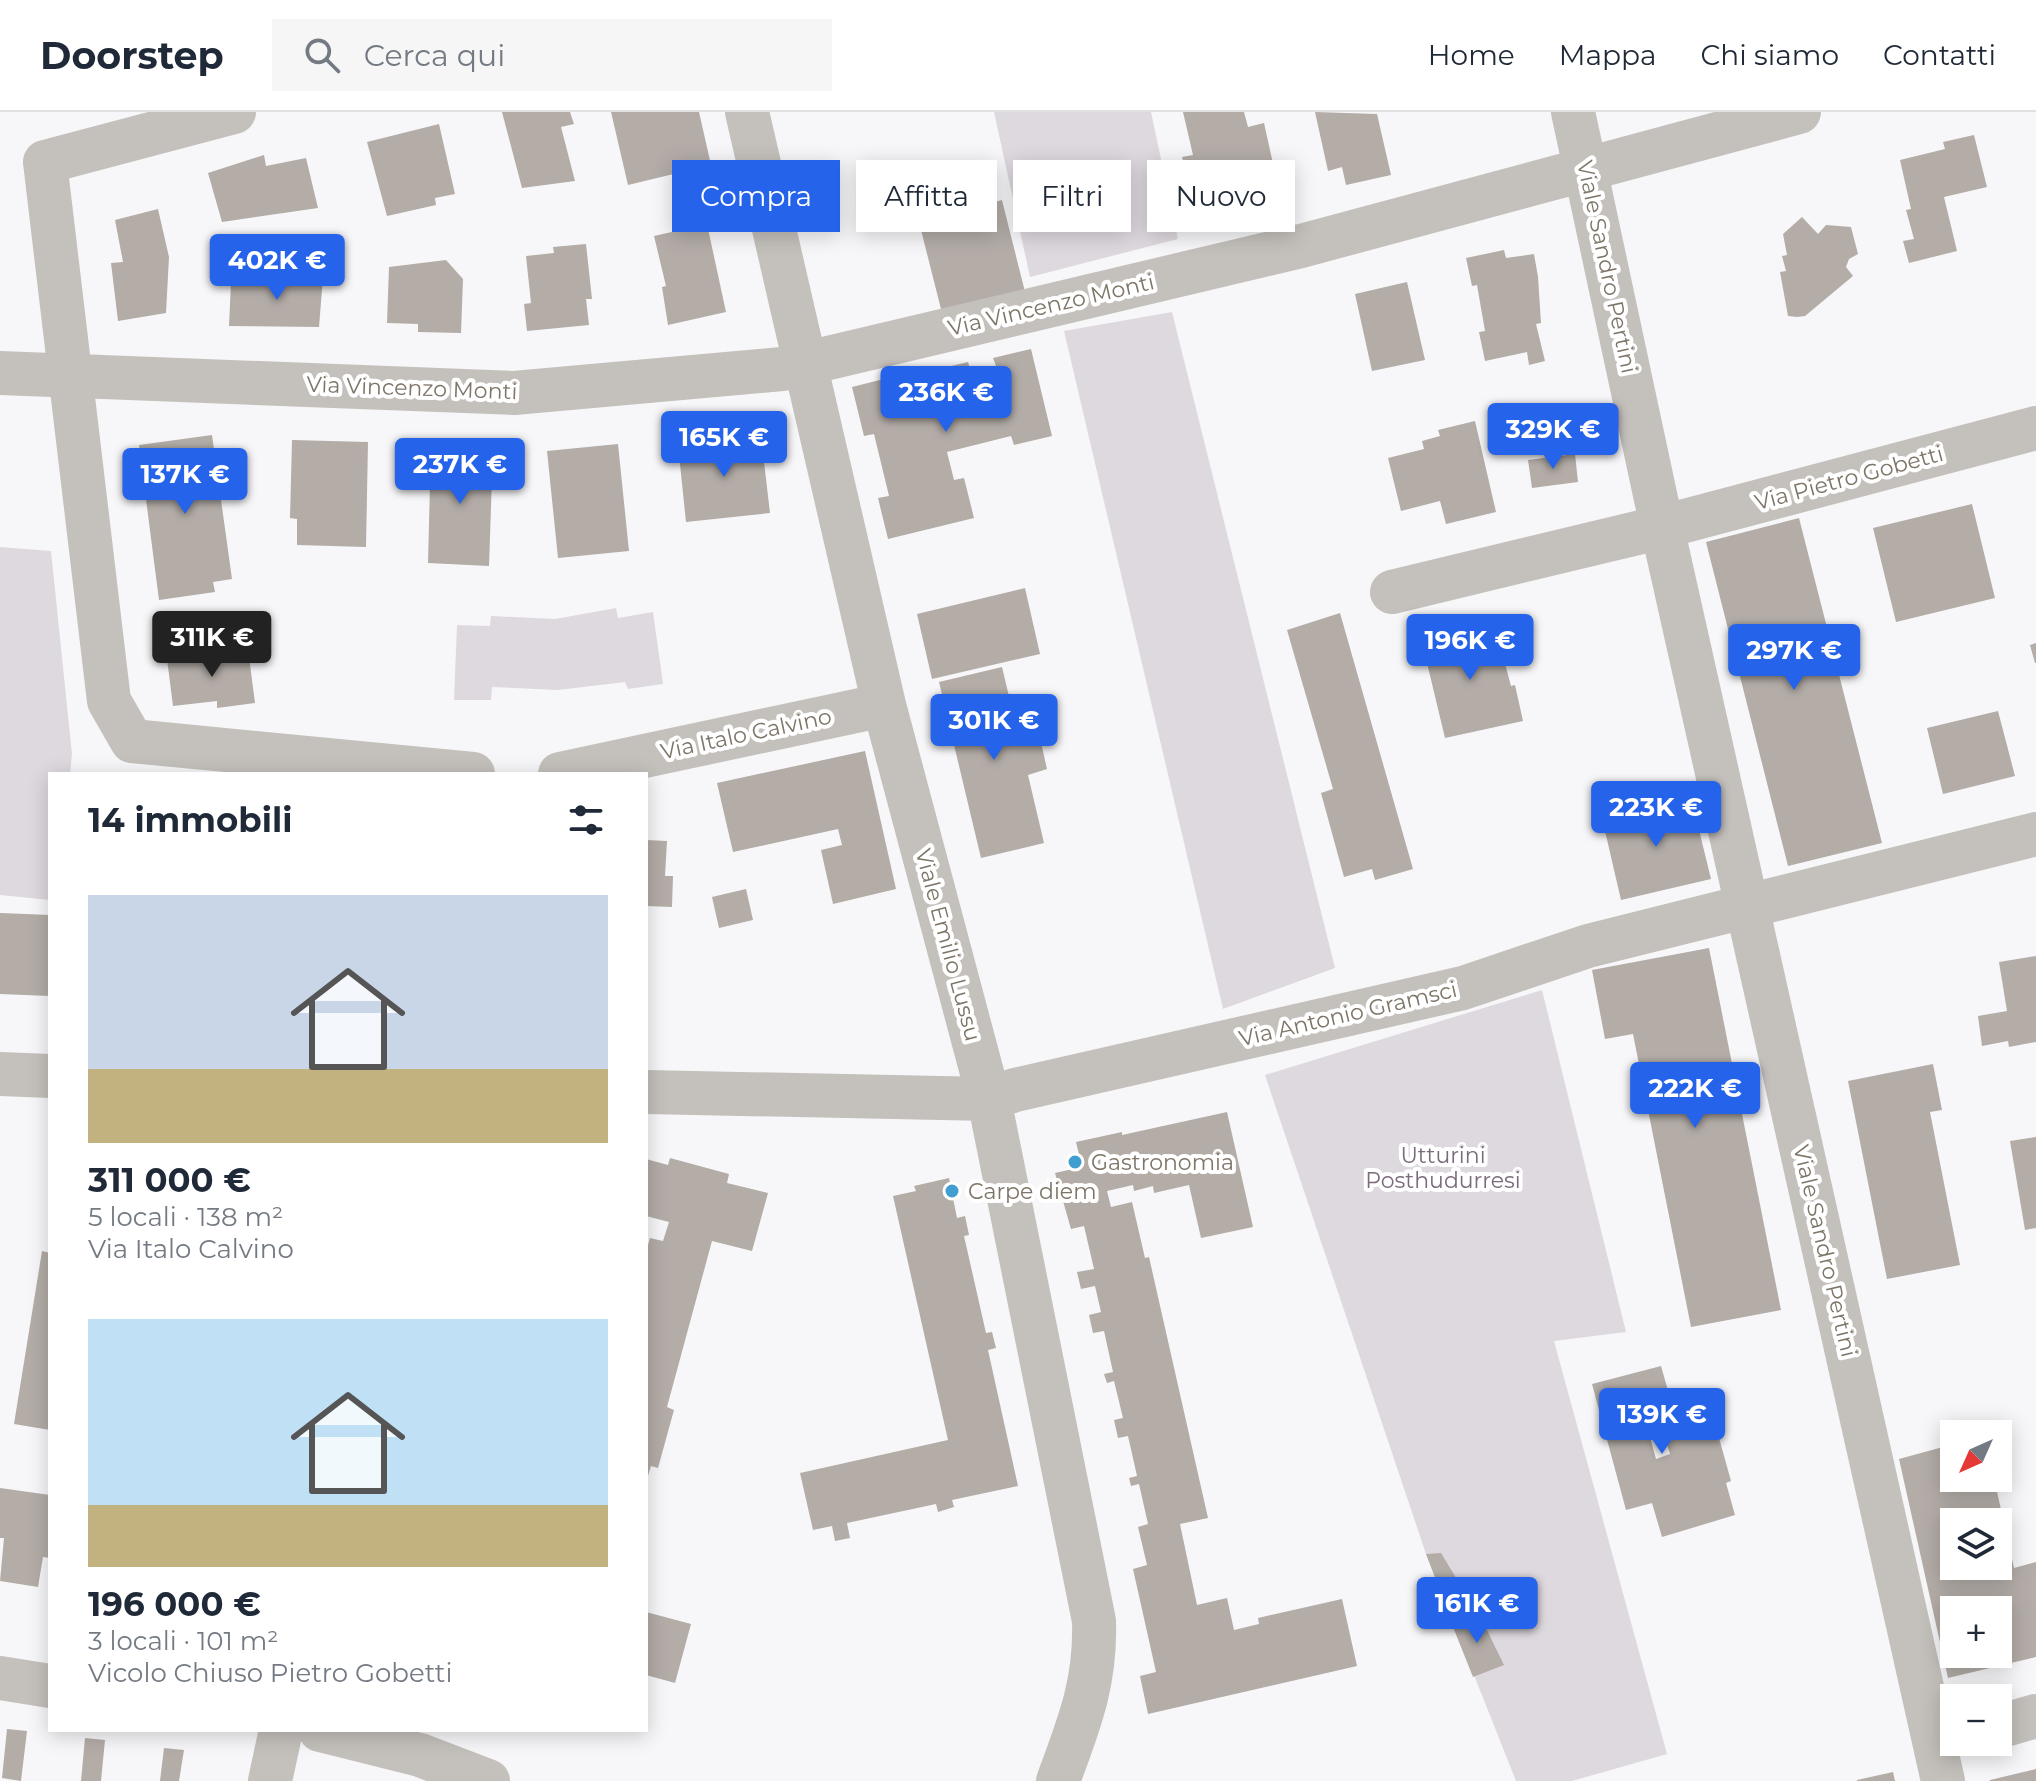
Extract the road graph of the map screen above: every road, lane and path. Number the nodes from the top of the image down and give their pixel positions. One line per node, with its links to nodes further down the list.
1 (234, 112): 8 (street)
2 (747, 112): 6 (street, Viale Emilio Lussu)
3 (1573, 112): 5 (street, Viale Sandro Pertini)
4 (1799, 112): 5 (street, Via Vincenzo Monti)
5 (1587, 169): 6 (street, Via Vincenzo Monti); 10 (street, Viale Sandro Pertini)
6 (806, 363): 8 (street, Via Vincenzo Monti); 12 (street, Viale Emilio Lussu)
7 (0, 373): 8 (street, Via Vincenzo Monti)
8 (71, 374): 13 (street)
9 (2036, 428): 10 (street, Via Pietro Gobetti)
10 (1662, 527): 11 (street, Via Pietro Gobetti); 16 (street, Viale Sandro Pertini)
11 (1392, 592)
12 (884, 705): 14 (street, Via Italo Calvino); 20 (street, Viale Emilio Lussu)
13 (452, 772)
14 (569, 772)
15 (2036, 834): 16 (street, Via Antonio Gramsci)
16 (1747, 908): 20 (street, Via Antonio Gramsci); 27 (street, Viale Sandro Pertini)
17 (0, 1074): 18 (street)
18 (48, 1076)
19 (648, 1092): 20 (street, Via Antonio Gramsci)
20 (989, 1099): 30 (street, Viale Emilio Lussu)
21 (0, 1678): 22 (street)
22 (48, 1686)
23 (2036, 1716): 24 (street)
24 (2012, 1723)
25 (281, 1732): 28 (street)
26 (328, 1732): 29 (street)
27 (1940, 1738)
28 (270, 1781)
29 (488, 1781)
30 (1058, 1781)

